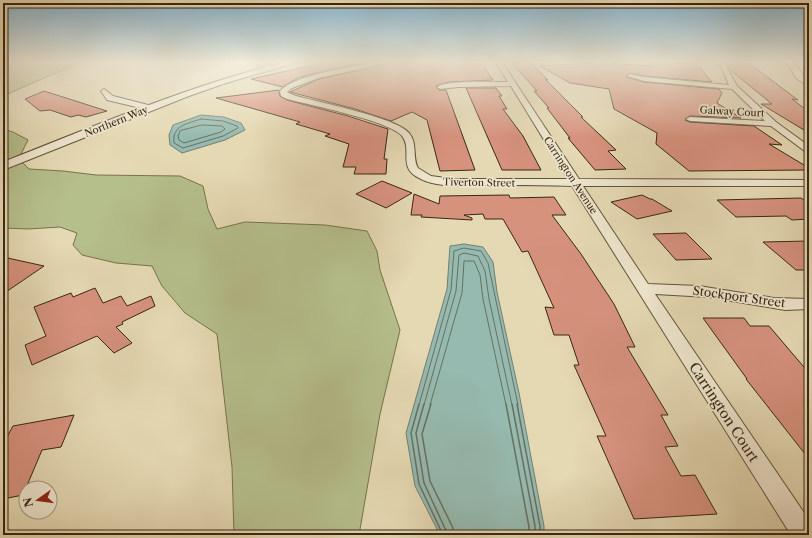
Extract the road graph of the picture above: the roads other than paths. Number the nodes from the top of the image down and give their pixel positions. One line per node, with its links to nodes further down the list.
1 (206, 86): 9 (street, Northern Way)
2 (290, 86): 14 (street, Tiverton Street)
3 (448, 86): 6 (street)
4 (514, 86): 14 (street, Carrington Avenue)
5 (724, 86): 7 (street)
6 (440, 87)
7 (734, 87): 11 (street)
8 (104, 91): 9 (street)
9 (148, 108): 13 (street, Northern Way)
10 (690, 119): 11 (street, Galway Court)
11 (773, 124): 12 (street)
12 (809, 150)
13 (3, 166)
14 (576, 182): 15 (street, Tiverton Street); 16 (street, Carrington Avenue)
15 (809, 182)
16 (644, 289): 17 (street, Stockport Street); 18 (street, Carrington Court)
17 (809, 304)
18 (805, 535)

